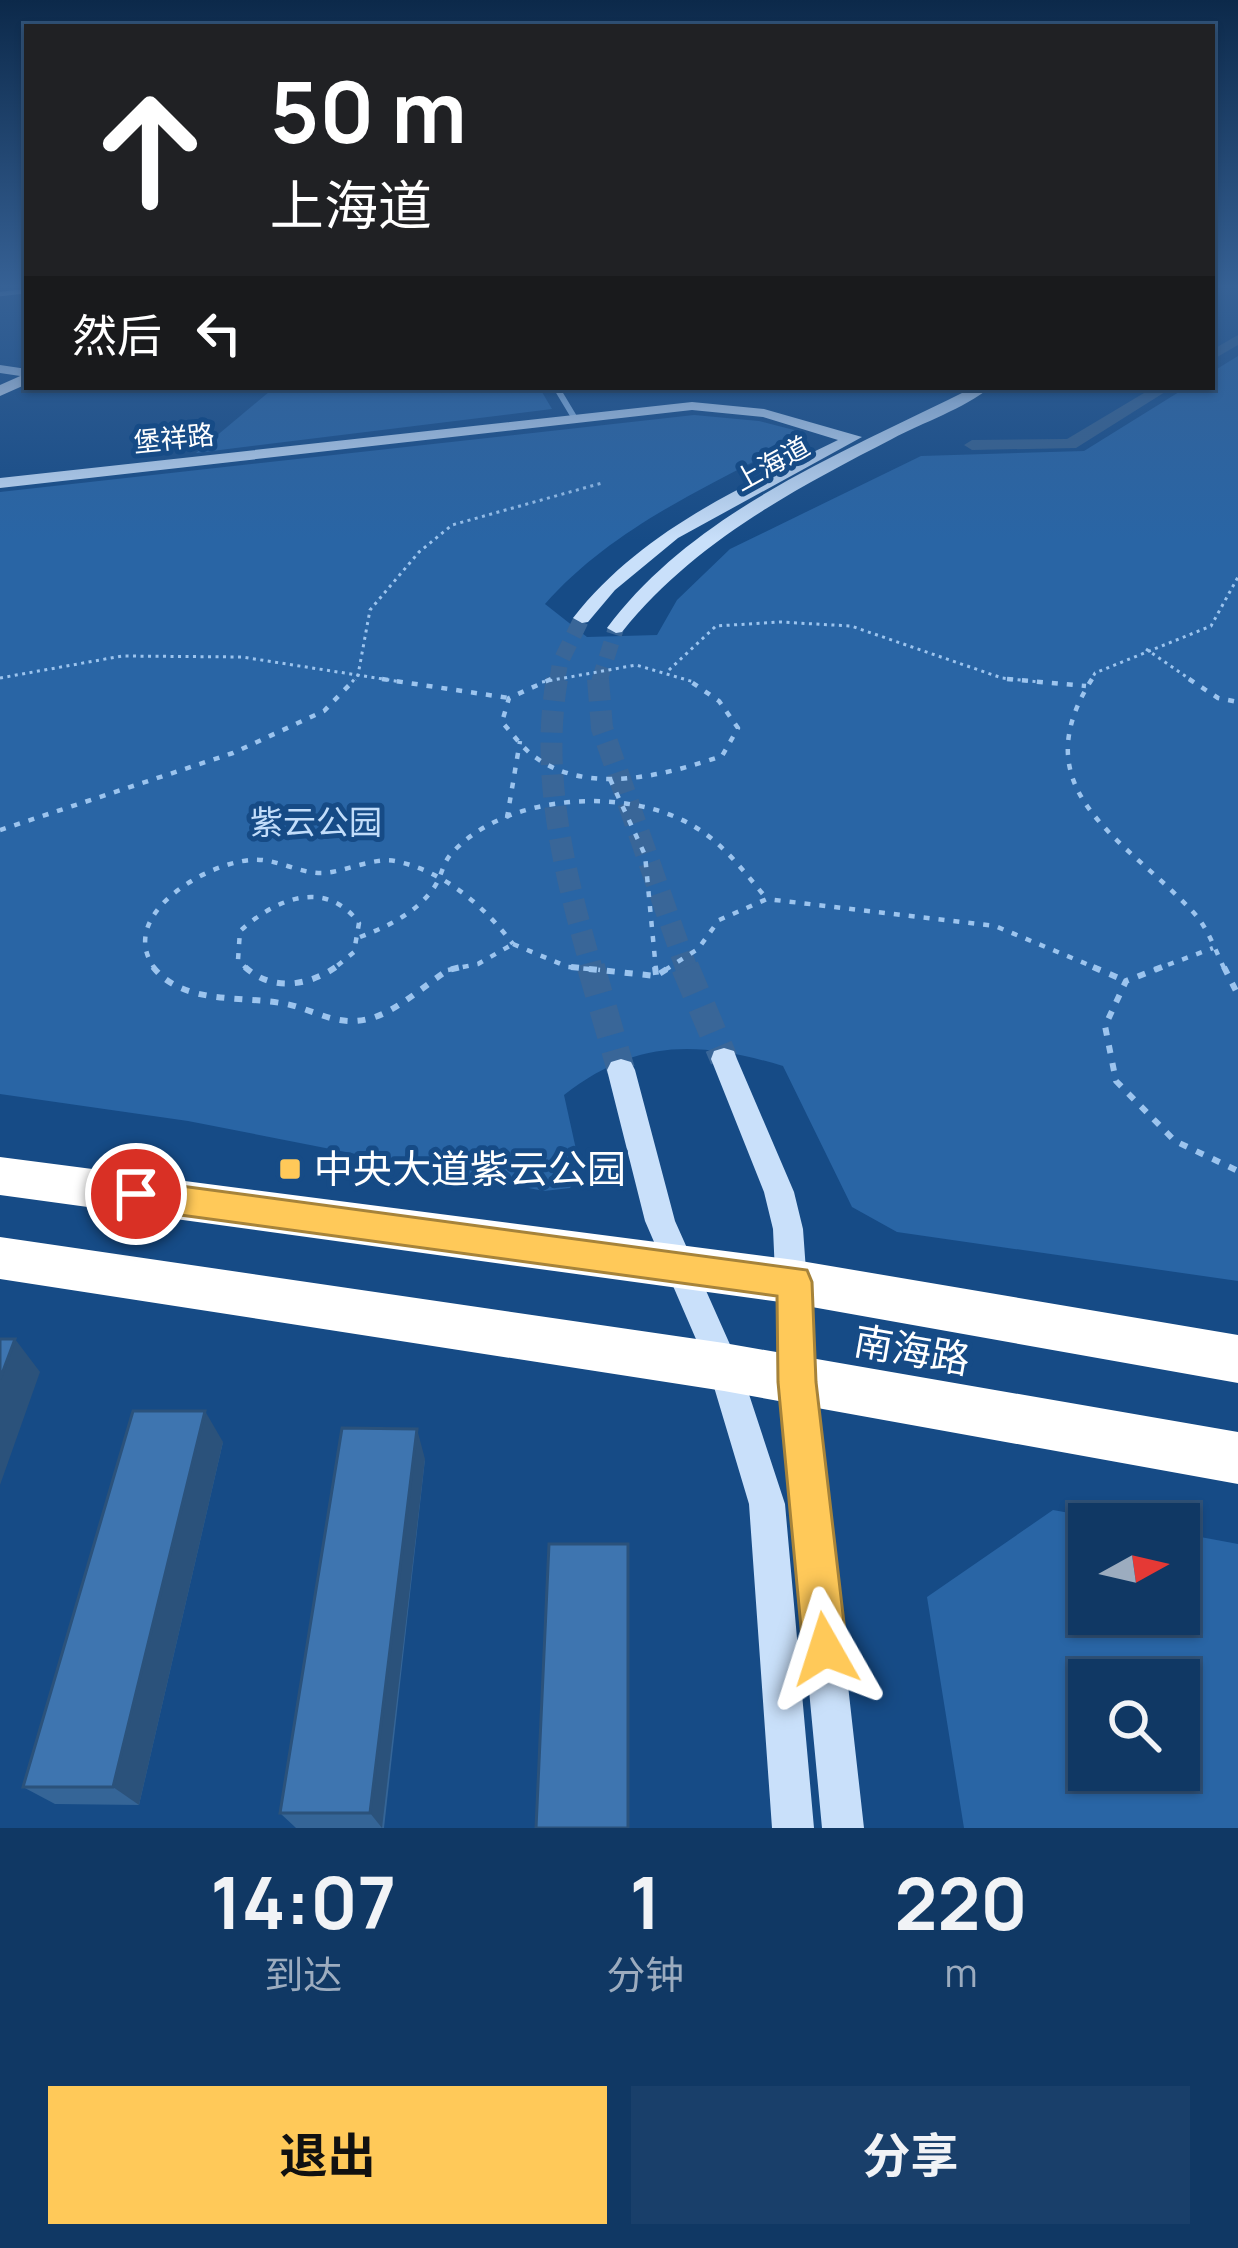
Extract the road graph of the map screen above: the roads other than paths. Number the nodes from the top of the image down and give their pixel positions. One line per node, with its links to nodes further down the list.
1 (558, 390): 4 (street)
2 (947, 390): 5 (street, 上海道)
3 (979, 390): 8 (street, 上海道)
4 (574, 417): 5 (street, 堡祥路); 6 (street, 堡祥路)
5 (850, 439): 7 (street, 上海道)
6 (0, 483)
7 (582, 618)
8 (616, 628)
9 (724, 1059): 14 (street)
10 (621, 1070): 13 (street)
11 (0, 1176): 13 (highway, 南海路)
12 (0, 1258): 16 (highway, 南海路)
13 (681, 1269): 14 (highway, 南海路); 16 (street)
14 (795, 1282): 15 (highway, 南海路); 17 (street)
15 (1238, 1359)
16 (724, 1367): 17 (highway, 南海路); 19 (street)
17 (797, 1382): 18 (highway, 南海路); 20 (street)
18 (1238, 1458)
19 (793, 1828)
20 (843, 1828)

